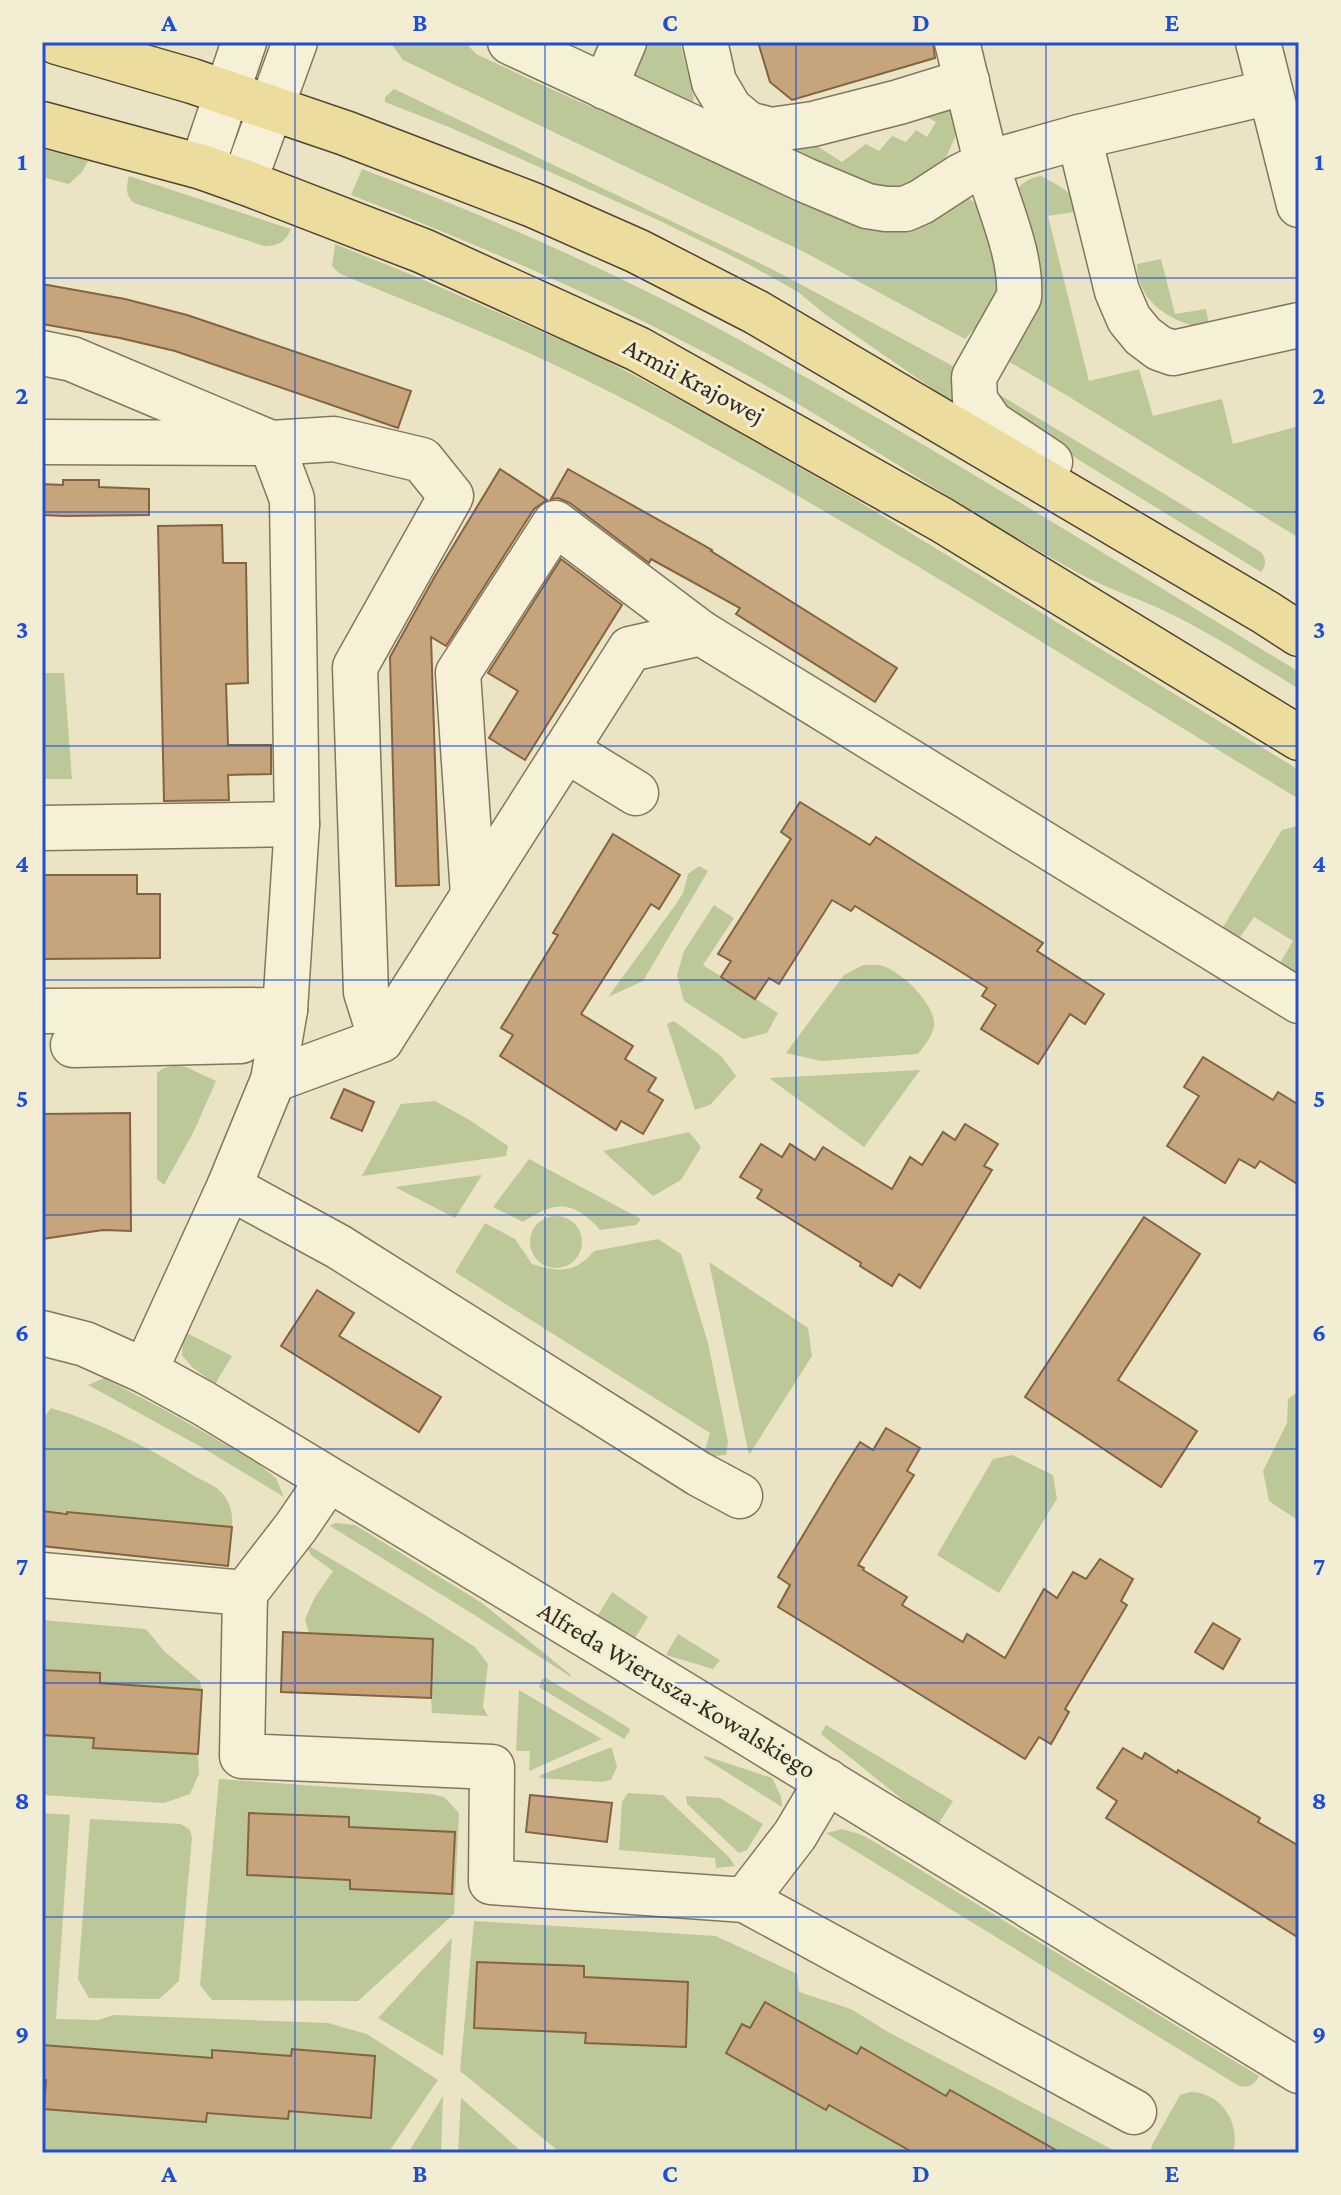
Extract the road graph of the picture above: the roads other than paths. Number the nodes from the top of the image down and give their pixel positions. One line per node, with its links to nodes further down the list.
1 (57, 42): 10 (main road)
2 (244, 42): 10 (street)
3 (295, 42): 12 (street)
4 (510, 42): 9 (street)
5 (624, 42): 9 (street)
6 (705, 42): 8 (street)
7 (1258, 42): 11 (street)
8 (962, 61): 15 (street)
9 (605, 87): 15 (street)
10 (228, 92): 12 (main road); 16 (street)
11 (1270, 92): 14 (street); 18 (street)
12 (271, 107): 17 (street); 23 (main road)
13 (42, 124): 16 (main road, Armii Krajowej)
14 (1079, 137): 15 (street); 19 (street)
15 (987, 163): 23 (street)
16 (202, 167): 17 (main road, Armii Krajowej)
17 (244, 182): 25 (main road, Armii Krajowej)
18 (1299, 205)
19 (1299, 325)
20 (42, 353): 22 (street)
21 (42, 442): 22 (street)
22 (271, 443): 28 (street); 33 (street)
23 (1282, 623)
24 (701, 633): 26 (street); 30 (street); 31 (street)
25 (1299, 738)
26 (566, 750): 27 (street); 30 (street)
27 (636, 793)
28 (297, 824): 29 (street); 34 (street)
29 (42, 828)
30 (473, 895): 33 (street)
31 (1299, 1001)
32 (42, 1011): 34 (street)
33 (381, 1040): 34 (street)
34 (279, 1044): 35 (street); 36 (street)
35 (73, 1045)
36 (229, 1187): 38 (street); 40 (street)
37 (42, 1333): 38 (street, Alfreda Wierusza-Kowalskiego)
38 (145, 1371): 39 (street, Alfreda Wierusza-Kowalskiego)
39 (328, 1480): 42 (street); 43 (street, Alfreda Wierusza-Kowalskiego)
40 (740, 1496)
41 (42, 1575): 42 (street)
42 (245, 1593): 44 (street)
43 (827, 1781): 44 (street); 45 (street, Alfreda Wierusza-Kowalskiego)
44 (745, 1900): 46 (street)
45 (1299, 2071)
46 (1134, 2112)

